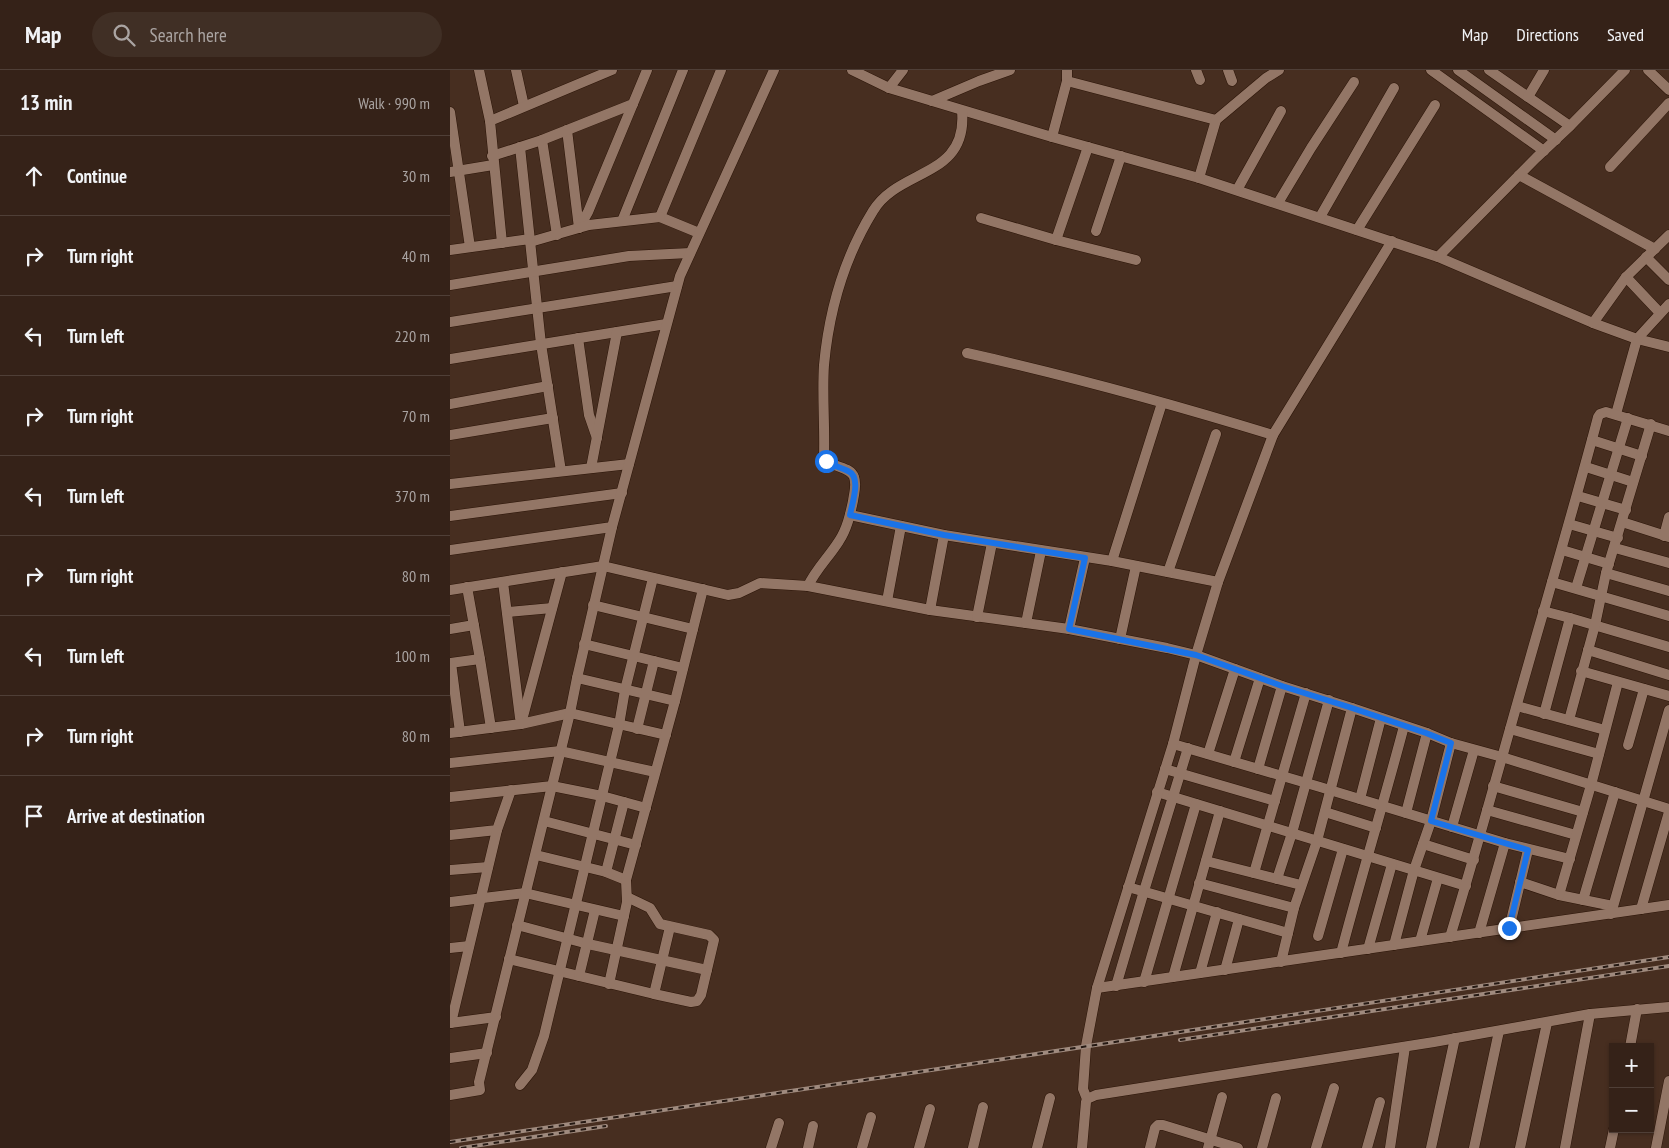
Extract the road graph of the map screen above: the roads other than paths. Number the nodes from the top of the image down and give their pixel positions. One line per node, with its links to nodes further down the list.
1 (479, 70): 39 (street)
2 (612, 70): 34 (street)
3 (647, 70): 32 (street)
4 (683, 70): 59 (street)
5 (721, 70): 56 (street)
6 (774, 70): 63 (street)
7 (852, 70): 26 (street)
8 (903, 70): 26 (street)
9 (975, 70): 22 (street)
10 (1010, 70): 22 (street)
11 (1067, 70): 24 (street)
12 (1228, 70): 23 (street)
13 (1280, 70): 21 (street)
14 (1431, 70): 47 (street)
15 (1458, 70): 44 (street)
16 (1544, 70): 29 (street)
17 (1648, 70): 28 (street)
18 (519, 71): 34 (street)
19 (1496, 72): 29 (street)
20 (1619, 72): 40 (street)
21 (1264, 74): 38 (street)
22 (979, 81): 30 (street)
23 (1232, 81)
24 (1066, 82): 38 (street); 42 (street)
25 (1354, 82): 55 (street)
26 (889, 88): 30 (street)
27 (1394, 88): 57 (street)
28 (1669, 90)
29 (1528, 97): 40 (street)
30 (932, 101): 35 (street)
31 (1669, 103): 50 (street)
32 (633, 104): 41 (street); 60 (street)
33 (1435, 105): 61 (street)
34 (524, 106): 39 (street)
35 (962, 111): 42 (street); 121 (street)
36 (1281, 111): 54 (street)
37 (450, 112): 51 (street)
38 (1216, 120): 53 (street)
39 (490, 121): 49 (street)
40 (1570, 126): 44 (street)
41 (567, 130): 43 (street); 60 (street)
42 (1052, 137): 46 (street)
43 (542, 140): 45 (street); 64 (street)
44 (1556, 140): 47 (street)
45 (520, 147): 49 (street); 67 (street)
46 (1088, 147): 48 (street); 66 (street)
47 (1544, 151): 52 (street)
48 (1121, 156): 53 (street); 62 (street)
49 (493, 160): 51 (street); 69 (street)
50 (1610, 167)
51 (454, 172): 70 (street)
52 (1519, 175): 71 (street); 74 (street)
53 (1199, 178): 54 (street)
54 (1237, 190): 55 (street)
55 (1278, 203): 57 (street)
56 (660, 217): 59 (street); 63 (street)
57 (1320, 217): 61 (street)
58 (981, 218): 66 (street)
59 (622, 221): 60 (street)
60 (579, 228): 64 (street)
61 (1357, 230): 68 (street)
62 (1096, 232)
63 (699, 233): 73 (street)
64 (557, 234): 67 (street)
65 (1668, 237): 71 (street)
66 (1056, 240): 76 (street)
67 (530, 241): 69 (street); 77 (street)
68 (1392, 242): 74 (street); 105 (street)
69 (502, 243): 70 (street)
70 (470, 247): 72 (street)
71 (1655, 249): 75 (street)
72 (450, 250)
73 (690, 253): 77 (street); 81 (street)
74 (1438, 257): 86 (street)
75 (1646, 257): 78 (street); 79 (street)
76 (1136, 260)
77 (533, 272): 80 (street); 83 (street)
78 (1626, 278): 84 (street); 86 (street)
79 (1669, 280)
80 (450, 285)
81 (677, 286): 83 (street); 87 (street)
82 (1669, 304): 84 (street)
83 (537, 308): 85 (street); 91 (street)
84 (1660, 313): 90 (street)
85 (450, 322)
86 (1593, 323): 90 (street)
87 (666, 324): 88 (street); 110 (street)
88 (616, 332): 89 (street); 106 (street)
89 (578, 338): 91 (street); 106 (street)
90 (1637, 339): 92 (street); 98 (street)
91 (542, 344): 94 (street); 95 (street)
92 (1669, 347)
93 (967, 353): 96 (street)
94 (450, 359)
95 (548, 386): 97 (street); 99 (street)
96 (1162, 403): 105 (street); 138 (street)
97 (450, 404)
98 (1616, 414): 100 (street); 107 (street)
99 (553, 418): 104 (street); 113 (street)
100 (1628, 418): 101 (street); 108 (street)
101 (1651, 424): 102 (street); 109 (street)
102 (1669, 430)
103 (1216, 434): 144 (street)
104 (450, 435)
105 (1273, 435): 147 (street)
106 (597, 439): 112 (street)
107 (1592, 440): 108 (street); 111 (street)
108 (1618, 449): 109 (street); 114 (street)
109 (1642, 456): 115 (street)
110 (630, 464): 112 (street); 117 (street)
111 (1586, 467): 114 (street); 118 (street)
112 (591, 468): 113 (street)
113 (561, 471): 116 (street)
114 (1610, 476): 115 (street); 119 (street)
115 (1633, 482): 120 (street)
116 (450, 484)
117 (622, 493): 122 (street); 127 (street)
118 (1578, 496): 119 (street); 125 (street)
119 (1601, 503): 120 (street); 128 (street)
120 (1626, 510): 124 (street)
121 (850, 515): 126 (street); 149 (street)
122 (450, 516)
123 (1669, 517): 130 (street)
124 (1622, 522): 130 (street); 132 (street)
125 (1569, 524): 128 (street); 134 (street)
126 (901, 526): 129 (street); 156 (street)
127 (612, 527): 133 (street); 140 (street)
128 (1592, 532): 132 (street); 136 (street)
129 (944, 535): 131 (street); 159 (street)
130 (1666, 537)
131 (992, 543): 135 (street); 164 (street)
132 (1616, 543): 139 (street); 142 (street)
133 (450, 550)
134 (1562, 550): 136 (street); 148 (street)
135 (1041, 551): 137 (street); 166 (street)
136 (1586, 557): 142 (street); 151 (street)
137 (1085, 558): 138 (street); 171 (street)
138 (1112, 561): 141 (street)
139 (1669, 563)
140 (602, 566): 143 (street); 145 (street); 157 (street)
141 (1136, 566): 144 (street); 172 (street)
142 (1608, 568): 154 (street); 155 (street)
143 (562, 572): 146 (street); 158 (street)
144 (1168, 572): 147 (street)
145 (653, 578): 153 (street); 163 (street)
146 (503, 582): 150 (street); 161 (street)
147 (1218, 582): 176 (street)
148 (1552, 582): 151 (street); 160 (street)
149 (808, 586): 153 (street); 156 (street)
150 (467, 587): 152 (street); 167 (street)
151 (1576, 588): 155 (street)
152 (450, 590)
153 (703, 590): 170 (street)
154 (1669, 591)
155 (1601, 596): 162 (street); 168 (street)
156 (887, 601): 159 (street)
157 (594, 605): 163 (street); 173 (street)
158 (552, 608): 161 (street); 203 (street)
159 (930, 610): 164 (street)
160 (1543, 611): 165 (street); 196 (street)
161 (507, 612): 203 (street)
162 (1669, 616)
163 (642, 617): 170 (street); 177 (street)
164 (976, 617): 166 (street)
165 (1570, 618): 168 (street); 200 (street)
166 (1026, 623): 171 (street)
167 (474, 625): 169 (street); 178 (street)
168 (1595, 626): 174 (street); 175 (street)
169 (450, 629)
170 (693, 629): 181 (street)
171 (1069, 629): 172 (street)
172 (1120, 639): 176 (street)
173 (584, 644): 177 (street); 185 (street)
174 (1669, 647)
175 (1588, 650): 183 (street); 184 (street)
176 (1196, 655): 182 (street); 214 (street)
177 (634, 656): 179 (street); 190 (street)
178 (480, 659): 180 (street); 206 (street)
179 (654, 661): 181 (street); 191 (street)
180 (451, 663): 210 (street)
181 (683, 668): 195 (street)
182 (1236, 669): 186 (street); 219 (street)
183 (1582, 671): 187 (street); 202 (street)
184 (1669, 675)
185 (577, 678): 190 (street); 199 (street)
186 (1260, 678): 188 (street); 223 (street)
187 (1618, 682): 189 (street); 209 (street)
188 (1282, 686): 192 (street); 225 (street)
189 (1644, 689): 193 (street); 215 (street)
190 (625, 690): 191 (street); 204 (street)
191 (646, 694): 195 (street); 207 (street)
192 (1306, 694): 194 (street); 229 (street)
193 (1669, 696)
194 (1329, 700): 197 (street); 230 (street)
195 (675, 701): 212 (street)
196 (1517, 706): 200 (street); 208 (street)
197 (1352, 708): 201 (street); 235 (street)
198 (1669, 710): 243 (street)
199 (570, 713): 203 (street); 204 (street); 218 (street)
200 (1544, 714): 202 (street)
201 (1381, 718): 205 (street); 241 (street)
202 (1569, 720): 209 (street)
203 (521, 724): 206 (street)
204 (619, 725): 207 (street); 222 (street)
205 (1404, 726): 211 (street); 246 (street)
206 (491, 728): 210 (street)
207 (637, 729): 212 (street)
208 (1510, 730): 220 (street); 221 (street)
209 (1605, 730): 220 (street)
210 (455, 732)
211 (1426, 733): 213 (street); 253 (street)
212 (666, 735): 227 (street)
213 (1451, 743): 217 (street); 255 (street)
214 (1173, 744): 216 (street); 226 (street)
215 (1628, 745)
216 (1188, 748): 219 (street); 228 (street)
217 (1474, 750): 221 (street); 257 (street)
218 (560, 751): 222 (street); 224 (street); 231 (street)
219 (1208, 754): 223 (street)
220 (1599, 754): 233 (street)
221 (1502, 757): 232 (street); 233 (street)
222 (609, 762): 227 (street); 238 (street)
223 (1234, 762): 225 (street)
224 (450, 763)
225 (1258, 769): 229 (street)
226 (1165, 770): 228 (street); 236 (street)
227 (655, 772): 247 (street)
228 (1180, 774): 240 (street); 242 (street)
229 (1282, 776): 230 (street); 242 (street)
230 (1306, 783): 235 (street); 260 (street)
231 (552, 786): 234 (street); 238 (street); 254 (street)
232 (1493, 786): 248 (street); 252 (street)
233 (1591, 786): 237 (street); 252 (street)
234 (511, 790): 239 (street); 259 (street)
235 (1331, 790): 241 (street); 251 (street)
236 (1157, 792): 240 (street); 290 (street)
237 (1615, 792): 243 (street); 298 (street)
238 (602, 796): 244 (street); 261 (street)
239 (450, 797)
240 (1173, 797): 245 (street); 292 (street)
241 (1360, 799): 246 (street)
242 (1275, 801): 256 (street)
243 (1643, 801): 249 (street); 306 (street)
244 (624, 802): 247 (street); 265 (street)
245 (1196, 804): 250 (street); 296 (street)
246 (1383, 806): 253 (street); 258 (street)
247 (646, 808): 269 (street)
248 (1487, 810): 263 (street); 264 (street)
249 (1669, 810): 304 (street)
250 (1220, 811): 256 (street); 276 (street)
251 (1325, 812): 258 (street); 266 (street)
252 (1583, 812): 263 (street)
253 (1406, 813): 255 (street)
254 (544, 821): 261 (street); 272 (street)
255 (1431, 821): 257 (street); 268 (street)
256 (1268, 826): 260 (street); 283 (street)
257 (1452, 827): 264 (street)
258 (1376, 828): 273 (street)
259 (497, 830): 262 (street); 278 (street)
260 (1292, 833): 266 (street); 285 (street)
261 (593, 834): 265 (street); 279 (street)
262 (450, 835)
263 (1576, 835): 274 (street)
264 (1481, 836): 267 (street); 275 (street)
265 (614, 840): 269 (street); 282 (street)
266 (1317, 841): 270 (street); 289 (street)
267 (1505, 843): 271 (street); 314 (street)
268 (1423, 844): 275 (street); 281 (street)
269 (636, 845): 286 (street)
270 (1343, 849): 273 (street); 315 (street)
271 (1528, 850): 274 (street); 287 (street)
272 (536, 855): 279 (street); 293 (street)
273 (1367, 856): 277 (street); 325 (street)
274 (1570, 859): 294 (street)
275 (1474, 860): 291 (street)
276 (1206, 861): 283 (street); 288 (street)
277 (1392, 864): 281 (street); 323 (street)
278 (488, 867): 280 (street); 297 (street)
279 (585, 867): 282 (street); 301 (street)
280 (450, 870)
281 (1414, 870): 284 (street); 320 (street)
282 (606, 872): 286 (street)
283 (1254, 873): 285 (street)
284 (1438, 878): 291 (street); 318 (street)
285 (1277, 879): 289 (street)
286 (626, 880): 295 (street)
287 (1520, 882): 294 (street); 312 (street)
288 (1199, 883): 302 (street); 303 (street)
289 (1301, 885): 303 (street)
290 (1128, 886): 292 (street); 340 (street)
291 (1466, 886): 316 (street)
292 (1144, 891): 296 (street); 339 (street)
293 (525, 893): 297 (street); 301 (street); 310 (street)
294 (1559, 894): 298 (street)
295 (628, 897): 308 (street); 311 (street)
296 (1168, 898): 302 (street); 337 (street)
297 (480, 899): 299 (street); 321 (street)
298 (1583, 900): 306 (street)
299 (450, 902)
300 (1668, 903): 304 (street)
301 (575, 905): 305 (street); 317 (street)
302 (1193, 905): 307 (street); 334 (street)
303 (1294, 908): 313 (street)
304 (1641, 909): 306 (street)
305 (595, 910): 308 (street); 319 (street)
306 (1612, 910): 312 (street)
307 (1217, 912): 309 (street); 332 (street)
308 (624, 916): 324 (street)
309 (1239, 919): 313 (street); 330 (street)
310 (517, 925): 317 (street); 326 (street)
311 (670, 926): 327 (street); 329 (street)
312 (1509, 928): 314 (street)
313 (1288, 933): 328 (street)
314 (1479, 933): 316 (street)
315 (1318, 936)
316 (1450, 937): 318 (street)
317 (566, 938): 319 (street); 331 (street)
318 (1420, 941): 320 (street)
319 (588, 944): 324 (street); 333 (street)
320 (1394, 945): 323 (street)
321 (468, 946): 322 (street); 335 (street)
322 (450, 948)
323 (1368, 949): 325 (street)
324 (616, 950): 327 (street); 338 (street)
325 (1341, 953): 328 (street)
326 (509, 959): 331 (street); 345 (street)
327 (662, 960): 329 (street); 341 (street)
328 (1281, 962): 330 (street)
329 (707, 970): 341 (street)
330 (1225, 970): 332 (street)
331 (560, 971): 333 (street); 355 (street)
332 (1200, 973): 334 (street)
333 (579, 976): 338 (street)
334 (1173, 977): 337 (street)
335 (461, 980): 336 (street); 346 (street)
336 (450, 981)
337 (1144, 982): 339 (street)
338 (609, 984): 341 (street)
339 (1116, 986): 340 (street)
340 (1097, 988): 361 (street)
341 (654, 994)
342 (1669, 1007): 343 (street)
343 (1637, 1009): 344 (street); 350 (street)
344 (1590, 1014): 347 (street); 386 (street)
345 (496, 1017): 346 (street); 352 (street)
346 (451, 1023)
347 (1546, 1023): 348 (street); 385 (street)
348 (1499, 1031): 349 (street); 384 (street)
349 (1455, 1038): 351 (street); 383 (street)
350 (1631, 1043)
351 (1405, 1047): 361 (street); 382 (street)
352 (487, 1053): 353 (street); 357 (street)
353 (450, 1058)
354 (1669, 1081): 388 (street)
355 (520, 1085)
356 (1334, 1088): 380 (street)
357 (450, 1095)
358 (1222, 1097): 369 (street)
359 (1050, 1098): 375 (street)
360 (1276, 1098): 379 (street)
361 (1086, 1102): 376 (street)
362 (1380, 1102): 381 (street)
363 (983, 1107): 374 (street)
364 (930, 1109): 373 (street)
365 (871, 1117): 372 (street)
366 (779, 1123): 370 (street)
367 (813, 1126): 371 (street)
368 (1613, 1133): 387 (street)
369 (1209, 1144): 377 (street); 378 (street)
370 (771, 1148)
371 (808, 1148)
372 (862, 1148)
373 (919, 1148)
374 (973, 1148)
375 (1037, 1148)
376 (1082, 1148)
377 (1150, 1148)
378 (1238, 1148)
379 (1262, 1148)
380 (1316, 1148)
381 (1366, 1148)
382 (1390, 1148)
383 (1431, 1148)
384 (1474, 1148)
385 (1520, 1148)
386 (1564, 1148)
387 (1610, 1148)
388 (1656, 1148)

